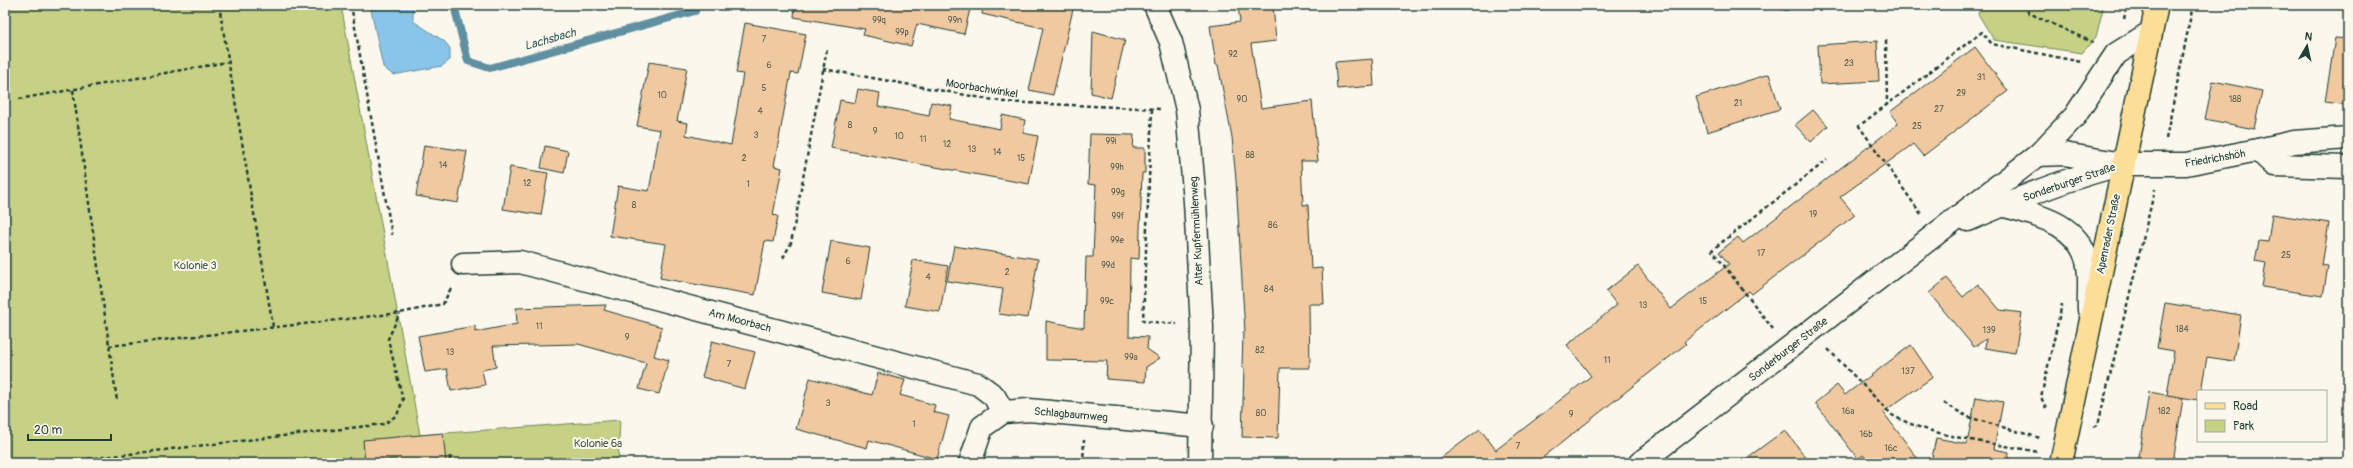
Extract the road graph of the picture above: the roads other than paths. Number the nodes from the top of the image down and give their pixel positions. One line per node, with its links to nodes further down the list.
1 (1154, 5): 14 (street, Alter Kupfermühlenweg)
2 (2157, 5): 3 (main road, Apenrader Straße)
3 (2151, 32): 6 (street, Sonderburger Straße); 7 (main road, Apenrader Straße)
4 (2348, 138): 5 (street)
5 (2258, 150): 7 (street, Friedrichshöh); 8 (street, Friedrichshöh)
6 (2038, 156): 7 (street, Sonderburger Straße); 10 (street, Sonderburger Straße)
7 (2123, 164): 9 (street, Sonderburger Straße); 12 (main road, Apenrader Straße)
8 (2348, 167)
9 (2002, 205): 10 (street, Sonderburger Straße); 12 (street, Sonderburger Straße)
10 (1936, 235): 18 (street, Sonderburger Straße)
11 (463, 264): 13 (street, Am Moorbach)
12 (2089, 323): 15 (main road, Apenrader Straße)
13 (1003, 412): 14 (street, Schlagbaumweg); 16 (street)
14 (1202, 426): 17 (street, Alter Kupfermühlenweg)
15 (2062, 455)
16 (970, 463)
17 (1200, 463)
18 (1640, 463)

